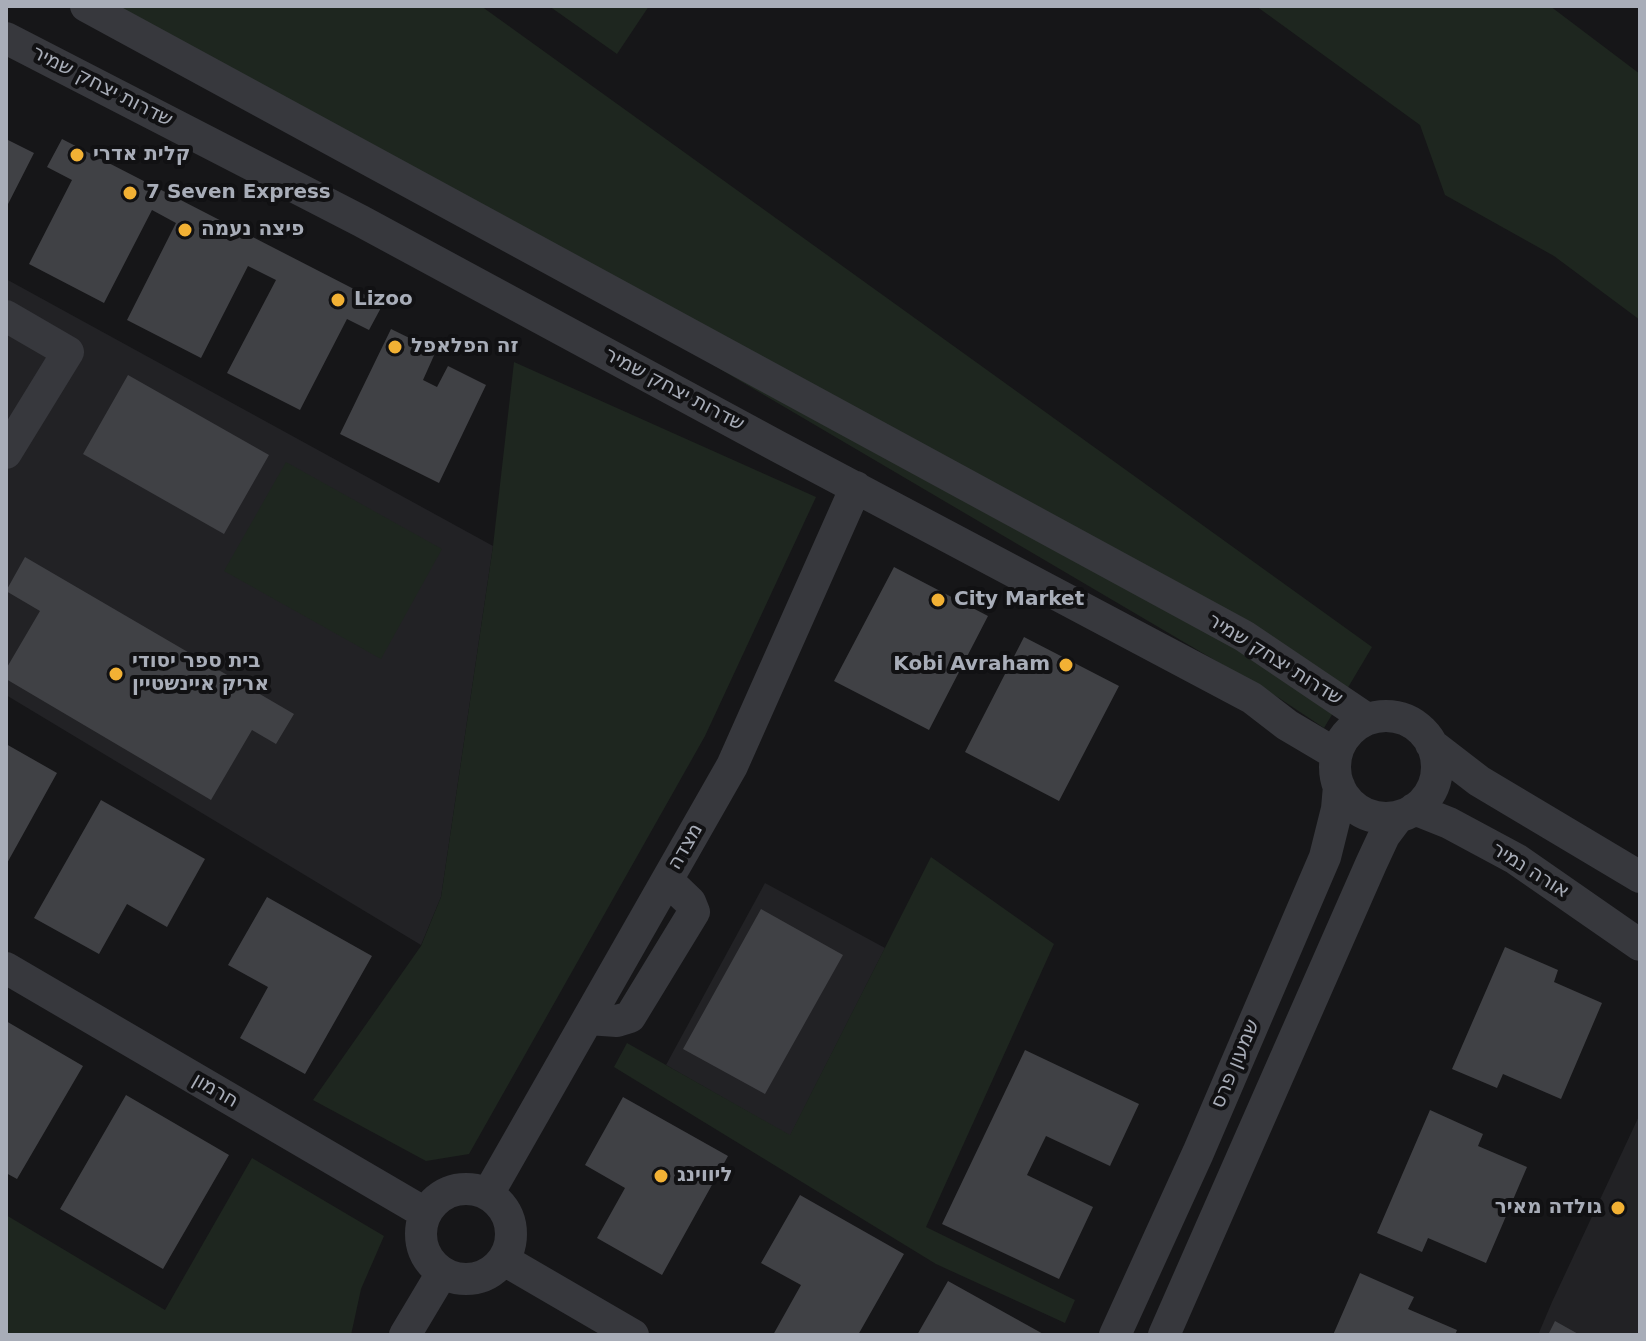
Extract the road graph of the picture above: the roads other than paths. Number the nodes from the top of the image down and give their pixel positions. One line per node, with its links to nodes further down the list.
1 (86, 6): 6 (street, שדרות יצחק שמיר)
2 (6, 38): 5 (street, שדרות יצחק שמיר)
3 (6, 316): 4 (street)
4 (6, 453)
5 (856, 487): 8 (street, שדרות יצחק שמיר); 14 (street, מצדה)
6 (1367, 719): 7 (street); 8 (street)
7 (1431, 744): 10 (street); 11 (street)
8 (1336, 754): 9 (street)
9 (1339, 786): 10 (street); 20 (street, שמעון פרס)
10 (1406, 813): 12 (street, אורה נמיר); 21 (street)
11 (1640, 877)
12 (1640, 945)
13 (6, 968): 15 (street, חרמון)
14 (488, 1194): 15 (street); 16 (street)
15 (425, 1213): 17 (street)
16 (504, 1260): 17 (street); 19 (street)
17 (442, 1273): 18 (street)
18 (405, 1335)
19 (633, 1335)
20 (1115, 1335)
21 (1164, 1335)

